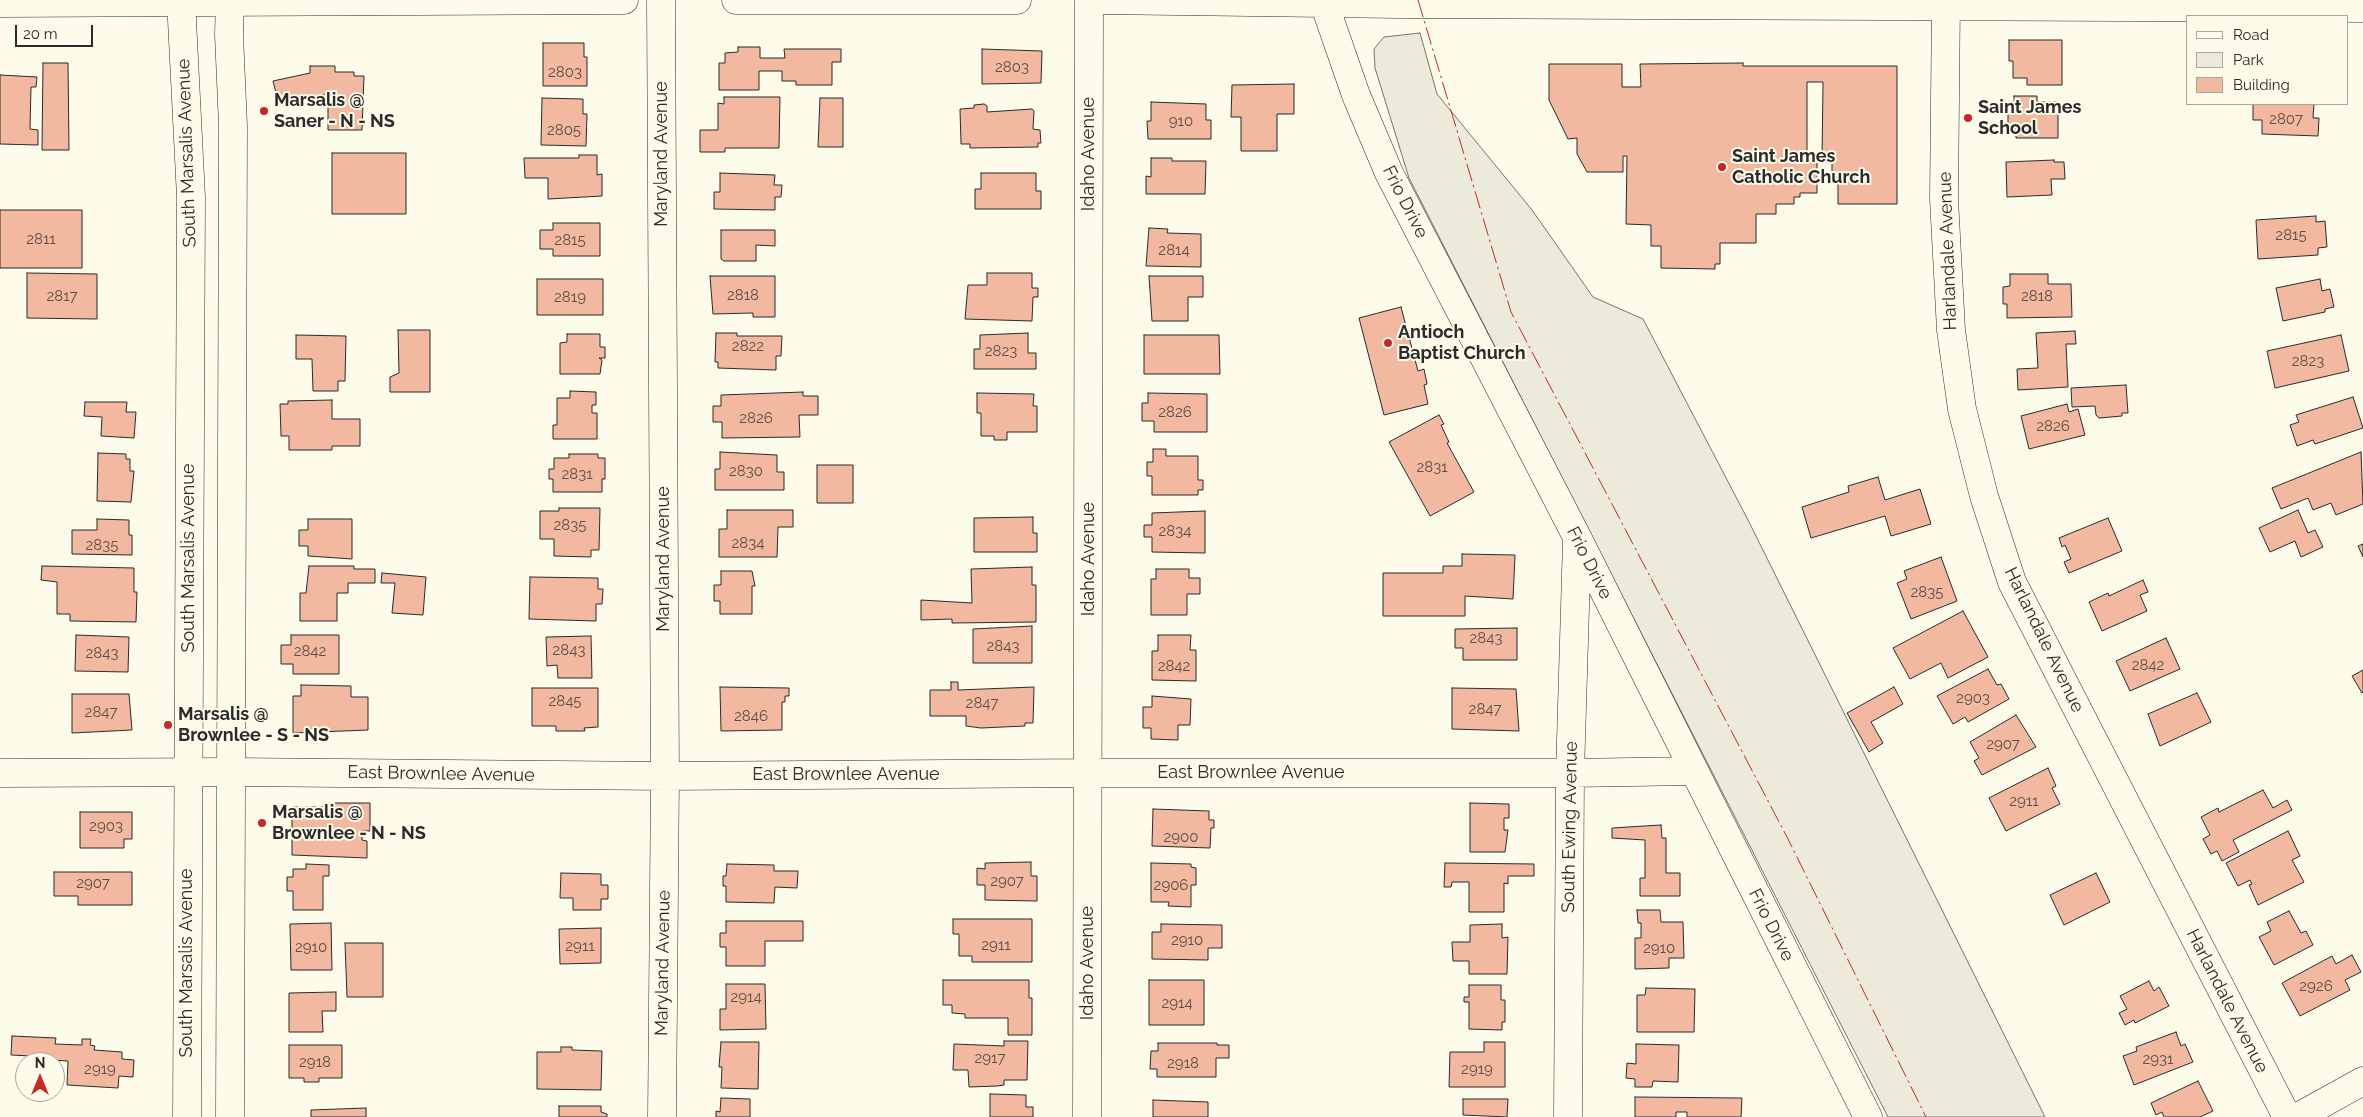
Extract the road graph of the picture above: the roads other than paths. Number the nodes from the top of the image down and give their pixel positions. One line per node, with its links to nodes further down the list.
1 (624, 0): 7 (street)
2 (661, 0): 21 (street, Maryland Avenue)
3 (736, 0): 4 (street)
4 (1017, 0)
5 (1089, 0): 19 (street, Idaho Avenue)
6 (1101, 0): 12 (street)
7 (230, 1): 8 (street); 17 (street)
8 (181, 2): 11 (street); 16 (street, South Marsalis Avenue)
9 (1515, 2): 10 (street); 12 (street)
10 (1946, 2): 13 (street); 29 (street, Harlandale Avenue)
11 (0, 3)
12 (1324, 3): 14 (street, Frio Drive)
13 (2363, 8)
14 (1577, 537): 15 (street, Frio Drive); 20 (street, South Ewing Avenue)
15 (1693, 771): 20 (street, East Brownlee Avenue); 28 (street, Frio Drive)
16 (188, 772): 17 (street, East Brownlee Avenue); 18 (street, East Brownlee Avenue); 23 (street, South Marsalis Avenue)
17 (232, 772): 21 (street, East Brownlee Avenue); 24 (street)
18 (0, 773)
19 (1088, 773): 20 (street, East Brownlee Avenue); 21 (street, East Brownlee Avenue); 26 (street, Idaho Avenue)
20 (1570, 773): 27 (street, South Ewing Avenue)
21 (665, 776): 25 (street, Maryland Avenue)
22 (2363, 1081): 30 (street)
23 (187, 1117)
24 (230, 1117)
25 (662, 1117)
26 (1087, 1117)
27 (1568, 1117)
28 (1868, 1117)
29 (2287, 1117)
30 (2298, 1117)

